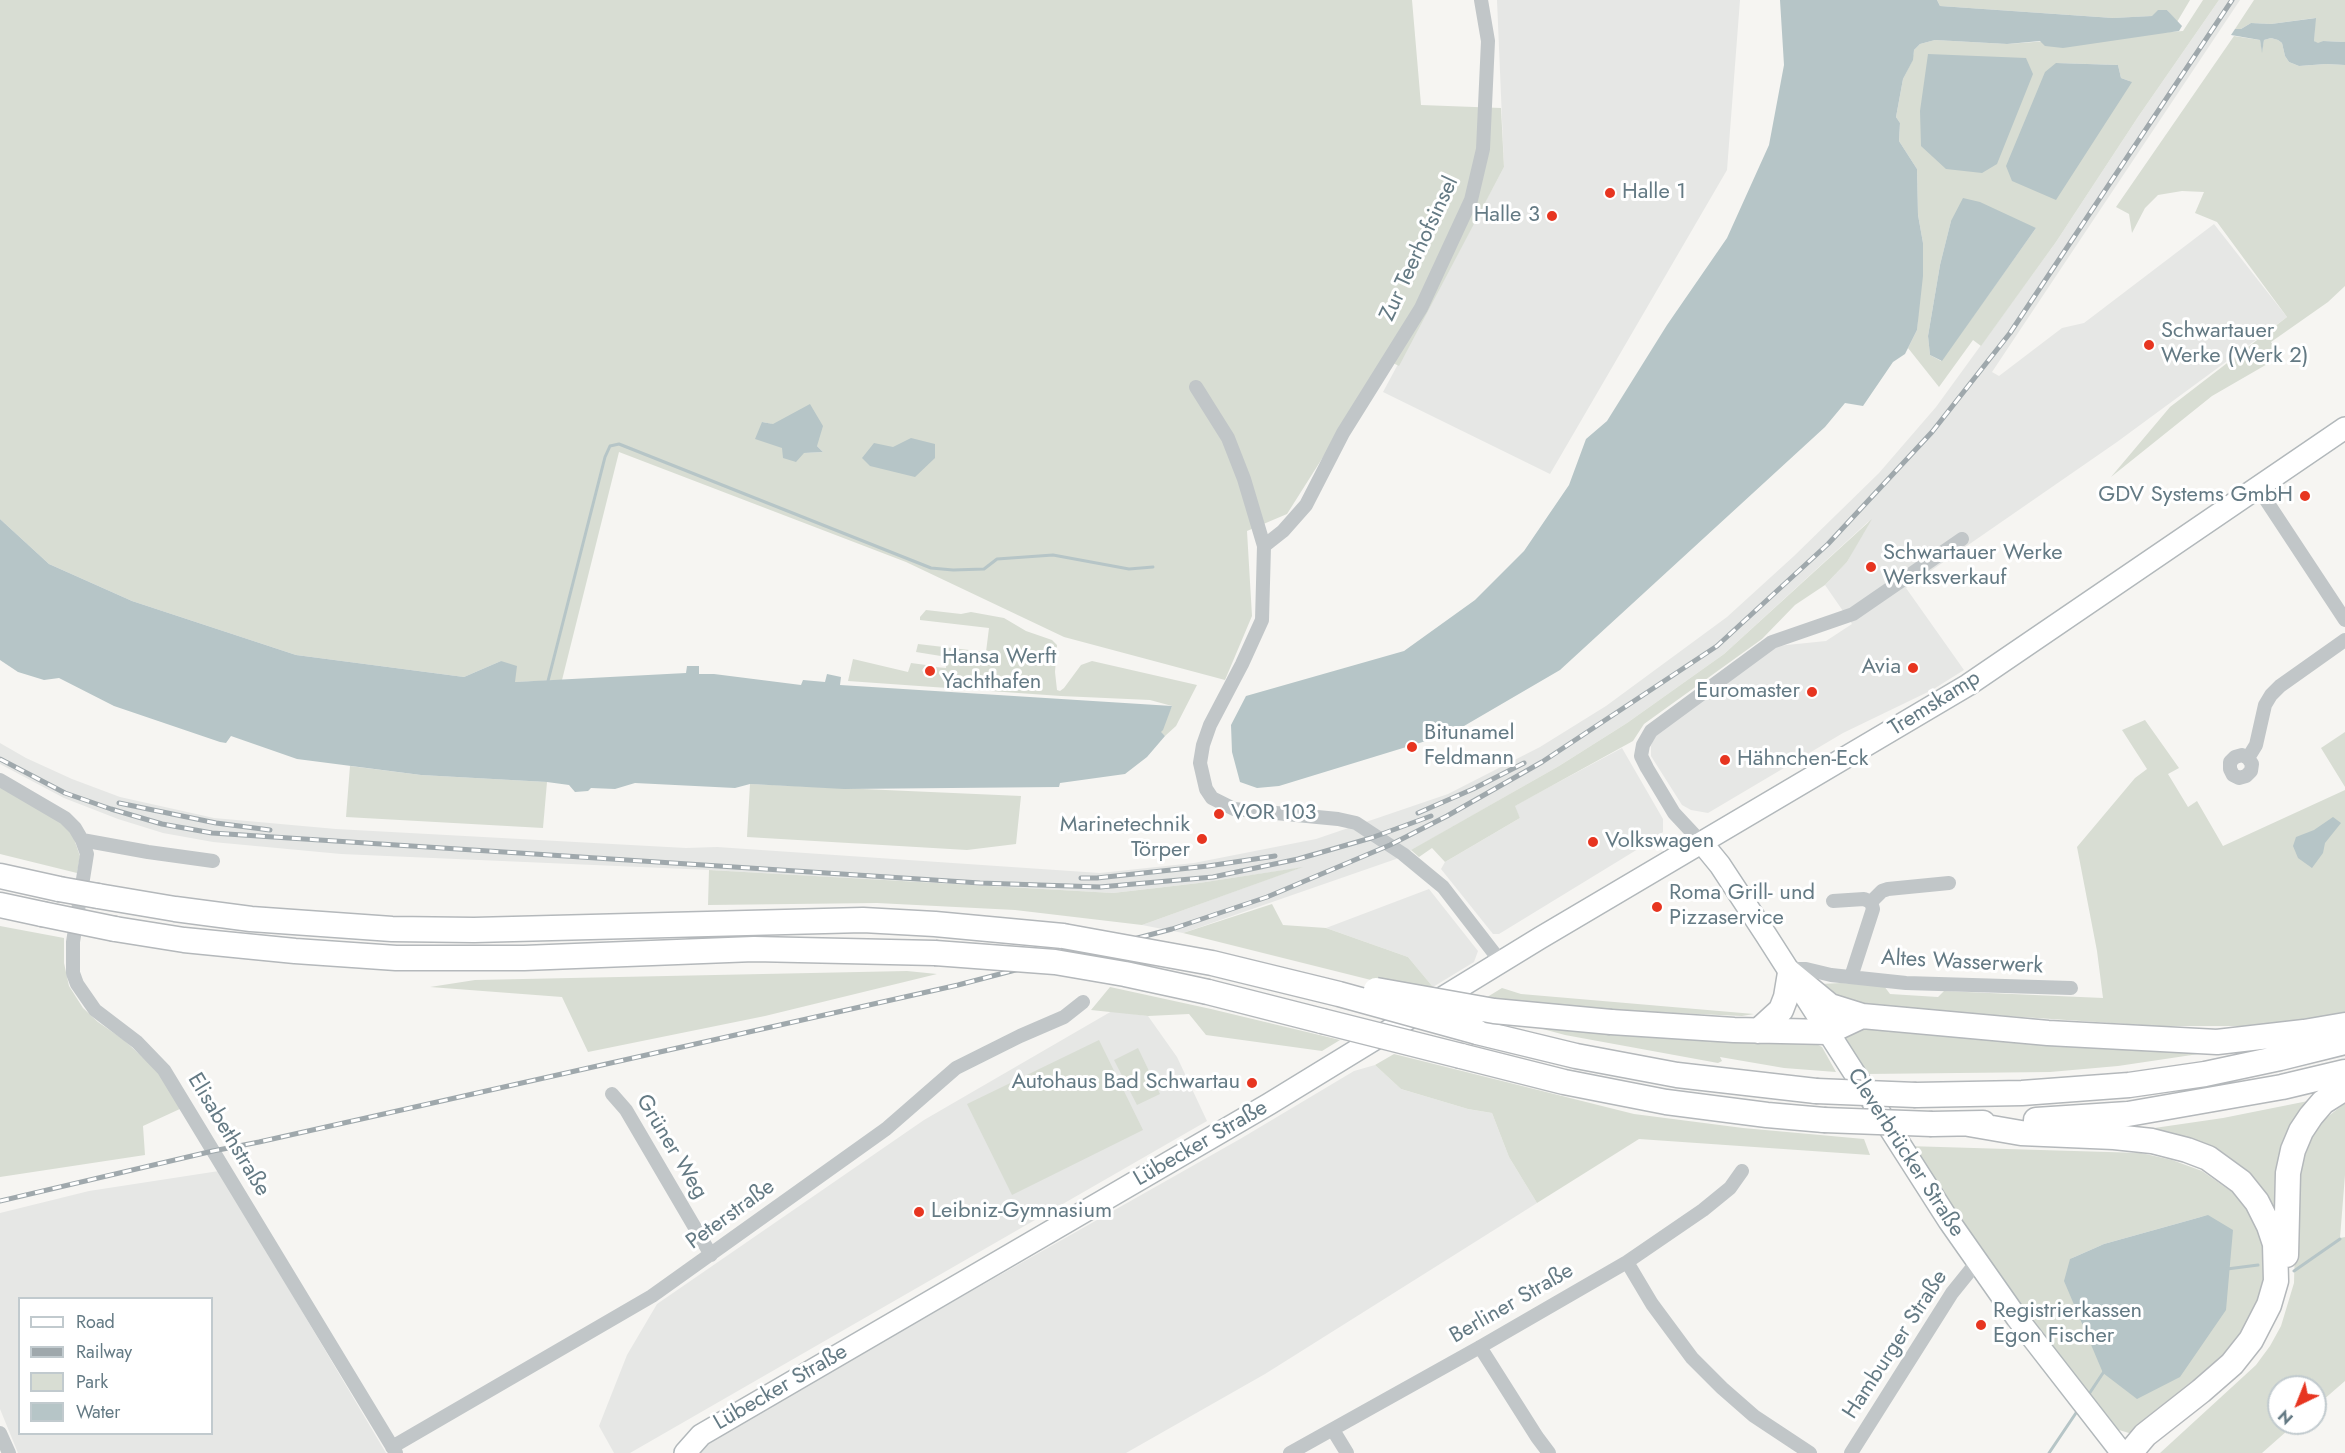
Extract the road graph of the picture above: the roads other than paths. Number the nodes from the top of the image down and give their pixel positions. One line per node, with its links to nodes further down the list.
1 (1481, 0): 6 (street, Zur Teerhofsinsel)
2 (1196, 387): 6 (street)
3 (2345, 428): 4 (main road, Tremskamp)
4 (2258, 488): 7 (street); 12 (main road, Tremskamp)
5 (1962, 539): 12 (street)
6 (1264, 546): 19 (street)
7 (2345, 620)
8 (2345, 640): 9 (street)
9 (2248, 758)
10 (0, 780): 11 (street)
11 (82, 840): 13 (street); 41 (street, Elisabethstraße)
12 (1702, 843): 19 (main road, Tremskamp); 20 (main road, Cleverbrücker Straße)
13 (213, 861)
14 (0, 876): 23 (highway, bridge)
15 (1949, 883): 17 (street)
16 (1833, 901): 17 (street)
17 (1871, 902): 21 (street, Altes Wasserwerk)
18 (0, 905): 33 (highway, bridge)
19 (1501, 962): 43 (main road, Lübecker Straße)
20 (1788, 971): 21 (street, Altes Wasserwerk); 25 (highway); 27 (highway); 28 (main road, Cleverbrücker Straße)
21 (1851, 977): 22 (street, Altes Wasserwerk)
22 (2071, 988)
23 (1340, 994): 27 (highway, bridge); 29 (highway, bridge)
24 (1083, 1002): 35 (street, Peterstraße)
25 (1862, 1016): 26 (highway); 28 (highway)
26 (2345, 1025)
27 (1758, 1031): 28 (highway)
28 (1828, 1032): 37 (main road, Cleverbrücker Straße)
29 (2345, 1042)
30 (2345, 1072): 33 (highway)
31 (2345, 1088): 51 (highway)
32 (612, 1094): 35 (street, Grüner Weg)
33 (1969, 1124): 50 (highway)
34 (1742, 1171): 36 (street, Berliner Straße)
35 (711, 1255): 41 (street, Peterstraße)
36 (1626, 1262): 38 (street, Berliner Straße); 47 (street)
37 (1977, 1262): 48 (street, Hamburger Straße); 49 (main road, Cleverbrücker Straße)
38 (1480, 1347): 39 (street, Berliner Straße); 46 (street)
39 (1333, 1430): 44 (street, Berliner Straße); 45 (street)
40 (0, 1433): 42 (street)
41 (394, 1450)
42 (9, 1453)
43 (685, 1453)
44 (1290, 1453)
45 (1347, 1453)
46 (1549, 1453)
47 (1810, 1453)
48 (1851, 1453)
49 (2122, 1453)
50 (2130, 1453)
51 (2146, 1453)

